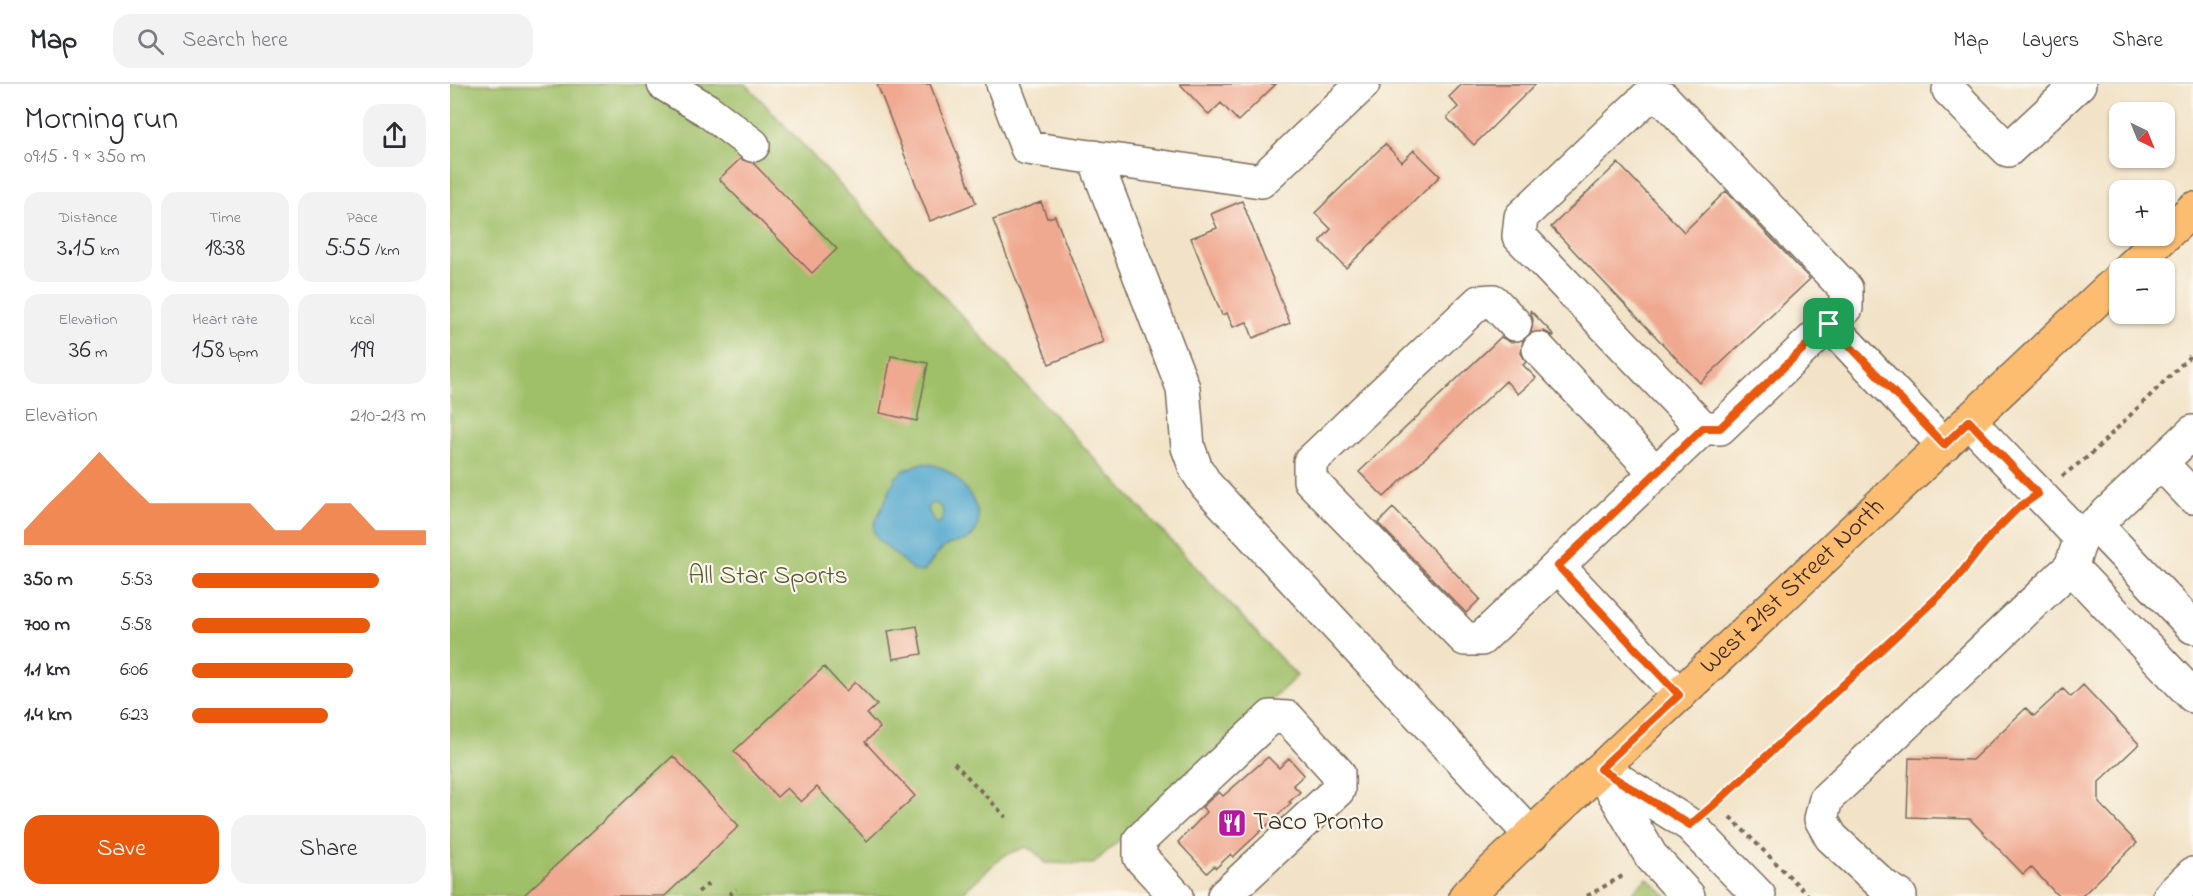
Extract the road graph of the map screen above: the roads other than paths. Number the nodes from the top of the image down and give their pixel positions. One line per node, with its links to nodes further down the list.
1 (664, 84): 6 (street)
2 (1003, 84): 7 (street)
3 (1363, 84): 7 (street)
4 (2079, 84): 5 (street)
5 (1949, 90)
6 (753, 145)
7 (1094, 157): 27 (street)
8 (2189, 222): 9 (main road)
9 (2143, 258)
10 (2109, 288): 14 (main road, West 21st Street North)
11 (1515, 324): 22 (street)
12 (1829, 324): 15 (street); 15 (street); 17 (street)
13 (1539, 349): 19 (street)
14 (1969, 421): 17 (main road, West 21st Street North); 21 (street)
15 (1703, 428): 19 (street)
16 (2193, 432): 18 (street)
17 (1944, 445): 24 (main road, West 21st Street North)
18 (2161, 463): 20 (street); 21 (street)
19 (1656, 473): 22 (street)
20 (2193, 497)
21 (2082, 543): 23 (street); 25 (street); 34 (street)
22 (1558, 566): 24 (street)
23 (2193, 627)
24 (1679, 695): 26 (main road, West 21st Street North)
25 (2193, 696)
26 (1600, 769): 27 (main road, West 21st Street North); 32 (street); 33 (street)
27 (1531, 835): 31 (main road, West 21st Street North)
28 (2193, 874): 35 (street)
29 (1176, 896): 30 (street)
30 (1224, 896)
31 (1466, 896)
32 (1688, 896)
33 (1759, 896)
34 (1900, 896)
35 (2170, 896)

